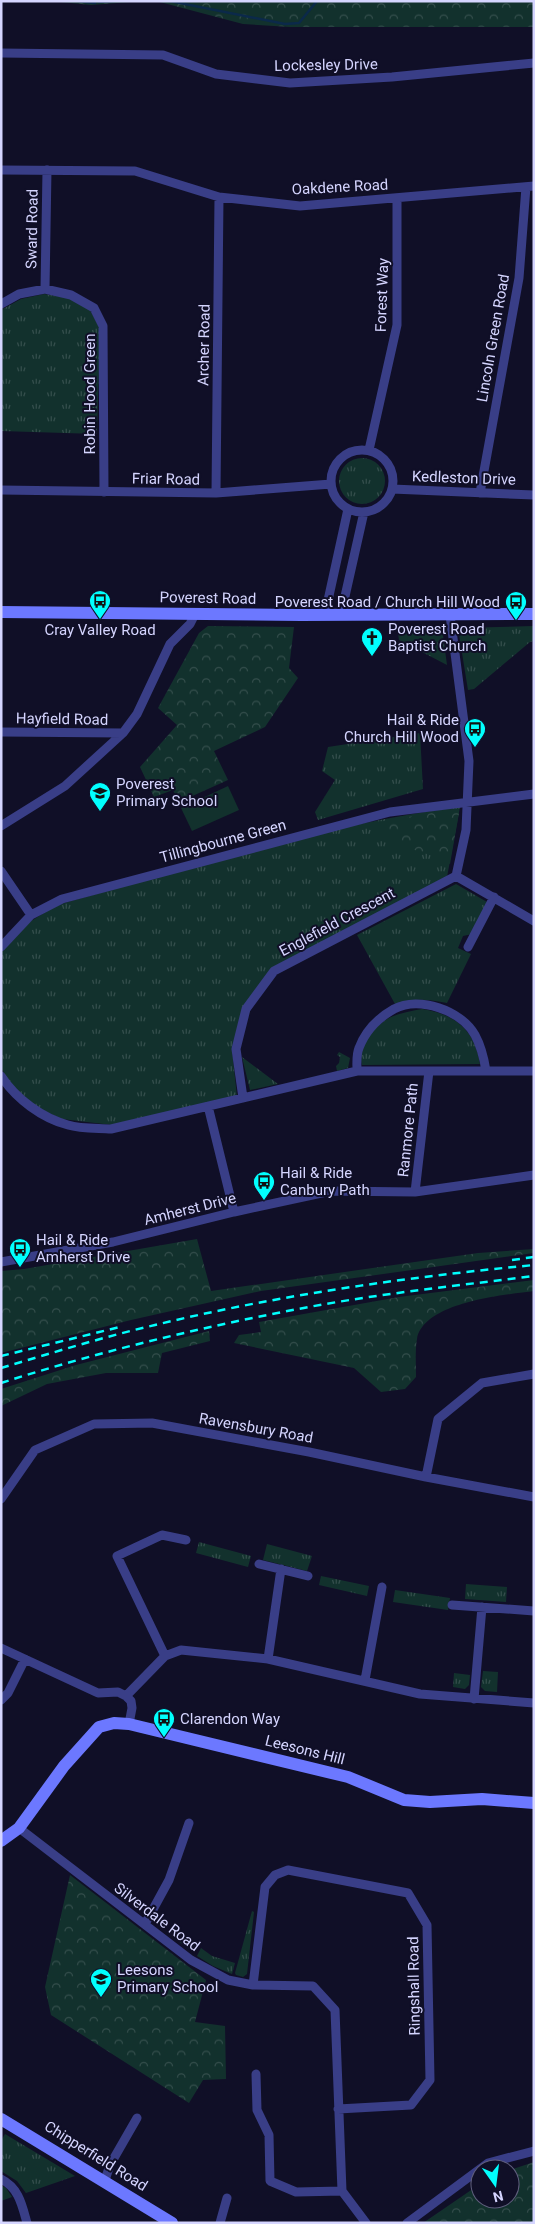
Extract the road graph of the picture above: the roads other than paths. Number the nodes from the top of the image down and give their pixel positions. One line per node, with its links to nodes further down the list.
1 (1, 53): 2 (street, Lockesley Drive)
2 (534, 63)
3 (1, 170): 4 (street, Oakdene Road)
4 (47, 170): 6 (street, Oakdene Road); 8 (street, Sward Road)
5 (530, 187): 7 (street, Oakdene Road); 16 (street, Lincoln Green Road)
6 (219, 197): 7 (street, Oakdene Road); 15 (street, Archer Road)
7 (397, 198): 10 (street, Forest Way)
8 (45, 289): 9 (street, Robin Hood Green); 14 (street, Robin Hood Green)
9 (1, 304)
10 (369, 450): 11 (street); 12 (street)
11 (331, 484): 15 (street, Friar Road); 18 (street)
12 (392, 489): 16 (street, Kedleston Drive); 19 (street)
13 (1, 490): 14 (street, Friar Road)
14 (104, 492): 15 (street, Friar Road)
15 (216, 493)
16 (480, 493): 17 (street, Kedleston Drive)
17 (534, 495)
18 (348, 508): 19 (street); 22 (street)
19 (364, 512): 23 (street)
20 (1, 612): 21 (street, Poverest Road)
21 (195, 614): 22 (street, Poverest Road); 27 (street)
22 (325, 614): 23 (street, Poverest Road)
23 (341, 614): 25 (street, Poverest Road)
24 (534, 614): 25 (street, Poverest Road)
25 (450, 615): 29 (street)
26 (1, 732): 27 (street, Hayfield Road)
27 (124, 733): 30 (street)
28 (534, 794): 29 (street, Tillingbourne Green)
29 (469, 802): 32 (street); 34 (street, Tillingbourne Green)
30 (1, 826)
31 (1, 871): 34 (street)
32 (456, 876): 33 (street); 43 (street, Englefield Crescent)
33 (494, 897): 35 (street); 37 (street)
34 (31, 915): 36 (street, Tillingbourne Green)
35 (534, 921)
36 (1, 947)
37 (468, 947)
38 (357, 1070): 39 (street); 40 (street); 43 (street)
39 (429, 1071): 40 (street); 46 (street, Ranmore Path)
40 (486, 1071): 41 (street)
41 (534, 1071)
42 (1, 1076): 44 (street)
43 (243, 1098): 44 (street)
44 (208, 1106): 47 (street)
45 (534, 1175): 46 (street, Amherst Drive)
46 (415, 1192): 47 (street, Amherst Drive)
47 (234, 1212): 48 (street, Amherst Drive)
48 (1, 1262)
49 (534, 1374): 50 (street)
50 (426, 1477): 51 (street, Ravensbury Road); 52 (street, Ravensbury Road)
51 (534, 1497)
52 (1, 1499)
53 (186, 1540): 62 (street)
54 (259, 1564): 55 (street)
55 (281, 1569): 56 (street); 64 (street)
56 (308, 1576)
57 (382, 1587): 65 (street)
58 (452, 1605): 59 (street)
59 (482, 1607): 60 (street); 67 (street)
60 (534, 1611)
61 (1, 1648): 63 (street)
62 (165, 1656): 64 (street); 66 (street)
63 (25, 1659): 66 (street); 68 (street)
64 (268, 1660): 65 (street)
65 (365, 1680): 67 (street)
66 (126, 1696): 70 (street)
67 (474, 1699): 69 (street)
68 (1, 1700)
69 (534, 1703)
70 (129, 1724): 71 (street, Leesons Hill); 73 (street, Leesons Hill)
71 (534, 1804)
72 (189, 1823): 75 (street)
73 (18, 1828): 74 (street, Leesons Hill); 75 (street, Silverdale Road)
74 (1, 1841)
75 (145, 1924): 76 (street, Silverdale Road)
76 (253, 1985): 78 (street, Silverdale Road); 78 (street, Ringshall Road)
77 (256, 2074): 84 (street)
78 (338, 2109): 84 (street, Silverdale Road)
79 (137, 2118): 83 (street)
80 (2, 2122): 83 (street, Chipperfield Road)
81 (534, 2151): 90 (street)
82 (1, 2179): 86 (street)
83 (105, 2180): 87 (street, Chipperfield Road)
84 (342, 2191): 89 (street)
85 (227, 2198): 88 (street)
86 (28, 2223)
87 (172, 2223)
88 (220, 2223)
89 (366, 2223)
90 (407, 2223)

